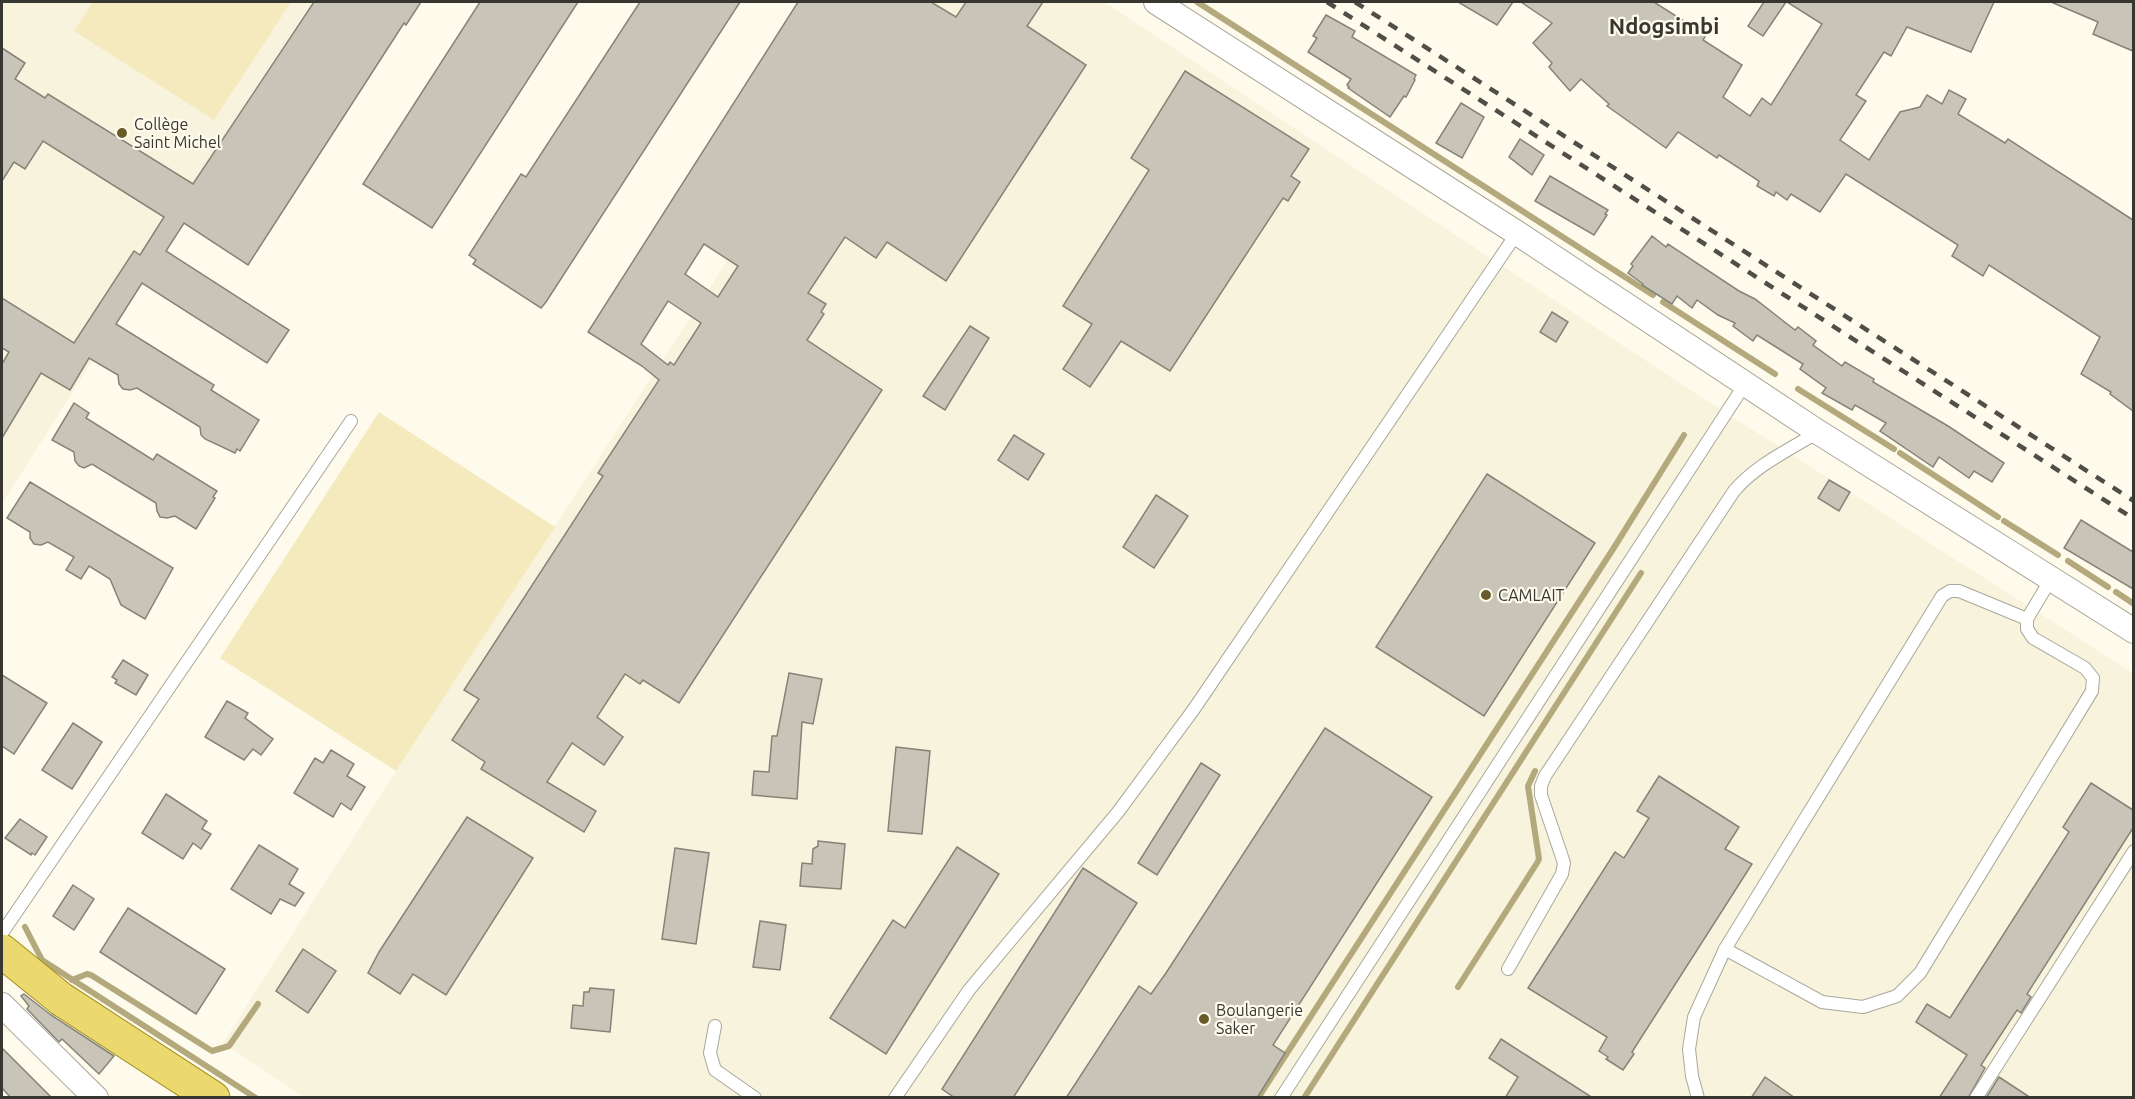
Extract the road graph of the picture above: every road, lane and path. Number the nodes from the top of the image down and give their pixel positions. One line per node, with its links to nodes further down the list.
1 (1156, 2): 2 (street)
2 (1517, 233): 3 (street); 20 (lane)
3 (1745, 384): 5 (street); 21 (lane)
4 (351, 421): 10 (lane)
5 (1818, 432): 6 (street); 14 (lane)
6 (2051, 579): 7 (lane); 8 (street)
7 (2027, 619): 11 (lane); 11 (lane)
8 (2133, 631)
9 (2133, 851): 23 (lane)
10 (2, 933)
11 (1725, 949): 22 (lane)
12 (2, 951): 13 (main road)
13 (14, 968): 18 (main road)
14 (1508, 969)
15 (2, 1005): 17 (street)
16 (716, 1026): 19 (lane)
17 (96, 1098)
18 (213, 1098)
19 (755, 1098)
20 (896, 1098)
21 (1281, 1098)
22 (1698, 1098)
23 (1976, 1098)

